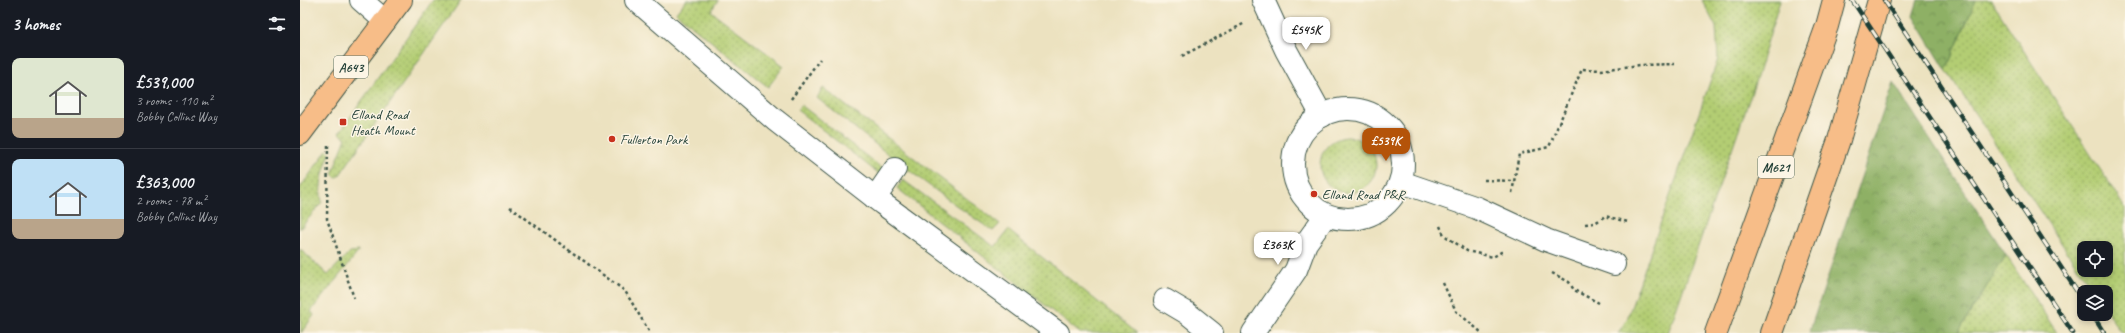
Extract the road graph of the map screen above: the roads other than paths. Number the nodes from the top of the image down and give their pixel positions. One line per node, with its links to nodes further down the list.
1 (361, 0): 7 (street)
2 (401, 0): 7 (main road, A643)
3 (1834, 0): 19 (main road, M621)
4 (1879, 0): 20 (main road)
5 (650, 4): 12 (street)
6 (1266, 5): 8 (street)
7 (385, 21): 9 (main road, A643)
8 (1322, 116): 11 (street); 13 (street)
9 (300, 134)
10 (895, 169): 12 (street)
11 (1401, 182): 13 (street); 14 (street)
12 (875, 198): 16 (street)
13 (1326, 215): 18 (street)
14 (1614, 264)
15 (1165, 300): 17 (street)
16 (1058, 333)
17 (1212, 333)
18 (1253, 333)
19 (1716, 333)
20 (1772, 333)

